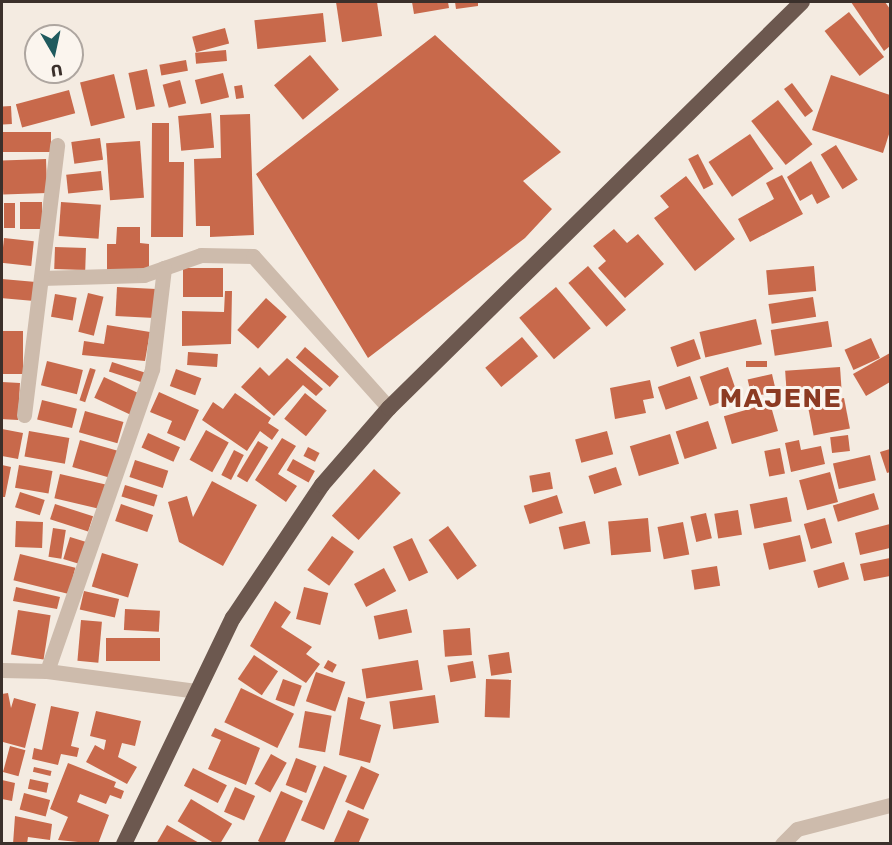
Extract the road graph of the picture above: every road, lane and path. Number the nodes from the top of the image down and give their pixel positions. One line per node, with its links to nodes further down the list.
1 (802, 2): 5 (highway)
2 (57, 146): 4 (street)
3 (164, 268): 4 (street); 5 (street); 8 (street)
4 (41, 278): 6 (street)
5 (389, 408): 9 (highway)
6 (24, 415)
7 (2, 670): 8 (street)
8 (47, 671): 9 (street)
9 (196, 691): 11 (highway)
10 (891, 805): 12 (street)
11 (124, 843)
12 (782, 843)

